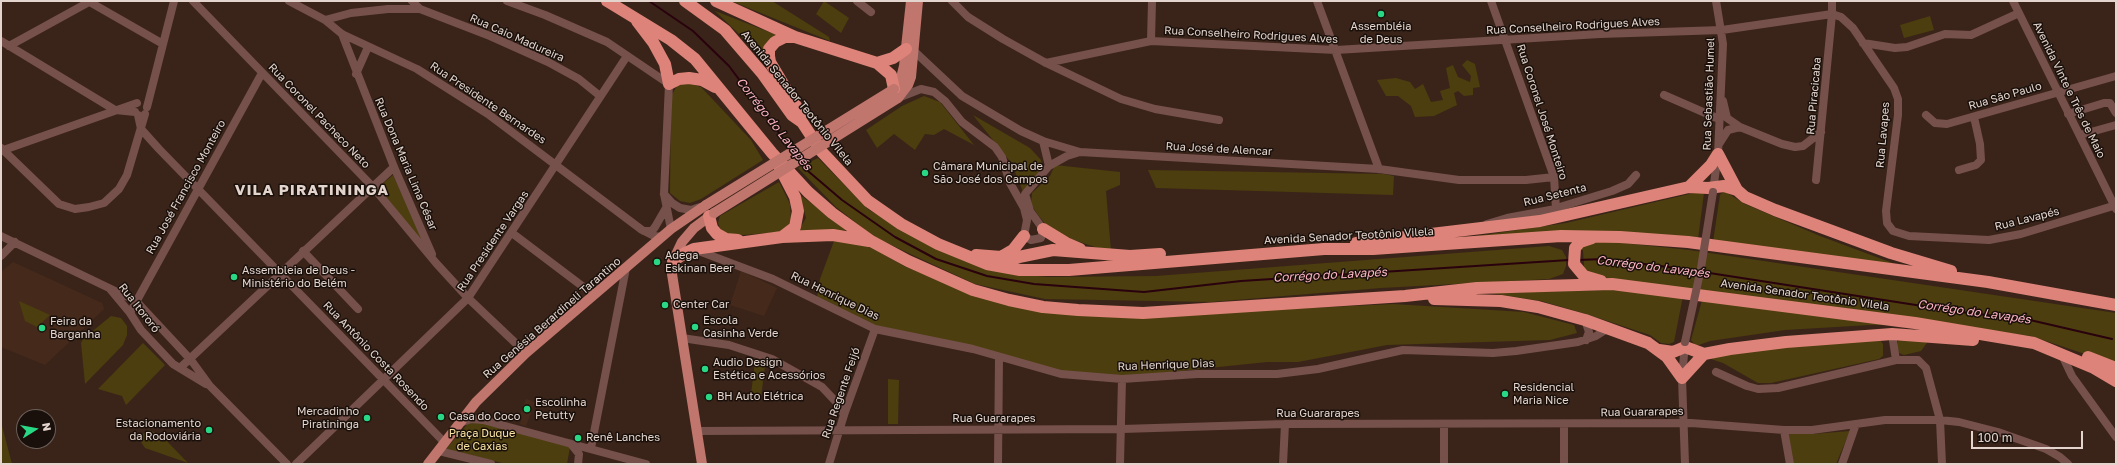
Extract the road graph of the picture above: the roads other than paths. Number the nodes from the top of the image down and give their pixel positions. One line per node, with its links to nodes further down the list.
1 (88, 1): 33 (street); 34 (street)
2 (174, 1): 33 (street)
3 (193, 1): 41 (street, Rua Coronel Pacheco Neto)
4 (289, 1): 25 (street, Rua Presidente Bernardes)
5 (412, 1): 20 (street, Rua Caio Madureira)
6 (507, 1): 38 (street)
7 (606, 1): 24 (highway, Avenida Senador Teotônio Vilela)
8 (685, 1): 63 (highway, Avenida Senador Teotônio Vilela)
9 (716, 1): 28 (highway)
10 (857, 1): 21 (street)
11 (910, 1): 36 (main road)
12 (918, 1): 36 (main road)
13 (952, 1): 40 (street)
14 (1152, 1): 31 (street)
15 (1317, 1): 37 (street)
16 (1491, 1): 29 (street, Rua Coronel José Monteiro)
17 (1716, 1): 26 (street, Rua Sebastião Humel)
18 (1832, 1): 23 (street, Rua Piracicaba)
19 (2013, 1): 22 (street, Avenida Vinte e Três de Maio)
20 (420, 9): 25 (street, Rua Caio Madureira); 51 (street, Rua Caio Madureira)
21 (871, 12)
22 (2019, 13): 32 (street); 47 (street, Avenida Vinte e Três de Maio)
23 (1832, 14): 26 (street, Rua Conselheiro Rodrigues Alves); 32 (street, Rua Lavapes); 67 (street, Rua Piracicaba)
24 (633, 16): 44 (highway); 46 (highway, Avenida Senador Teotônio Vilela)
25 (325, 20): 27 (street, Rua Presidente Bernardes)
26 (1722, 30): 29 (street, Rua Conselheiro Rodrigues Alves); 48 (street, Rua Sebastião Humel)
27 (342, 34): 35 (street, Rua Presidente Bernardes); 42 (street, Rua Dona Maria Lima César)
28 (795, 37): 39 (highway); 63 (highway)
29 (1506, 40): 37 (street, Rua Conselheiro Rodrigues Alves); 82 (street, Rua Coronel José Monteiro)
30 (1, 41): 34 (street)
31 (1150, 41): 37 (street, Rua Conselheiro Rodrigues Alves); 40 (street, Rua Conselheiro Rodrigues Alves)
32 (1864, 43): 94 (street, Rua Lavapes)
33 (163, 44): 45 (street)
34 (9, 46): 55 (street)
35 (368, 47): 42 (street); 76 (street, Rua Presidente Bernardes)
36 (910, 50): 39 (highway); 49 (main road); 52 (street, Rua José de Alencar)
37 (1336, 50): 79 (street)
38 (627, 56): 44 (street); 51 (street, Rua Presidente Vargas)
39 (877, 63): 49 (highway)
40 (1046, 63): 62 (street)
41 (262, 73): 84 (street, Rua Coronel Pacheco Neto); 86 (street, Rua José Francisco Monteiro)
42 (356, 74): 78 (street, Rua Dona Maria Lima César)
43 (2116, 76): 47 (street, Rua São Paulo)
44 (669, 84): 46 (highway); 89 (street)
45 (152, 86): 54 (street); 56 (street)
46 (720, 90): 74 (highway, Avenida Senador Teotônio Vilela)
47 (2058, 92): 58 (street, Avenida Vinte e Três de Maio); 60 (street, Rua São Paulo)
48 (1721, 93): 61 (street, Rua Sebastião Humel); 65 (street)
49 (896, 94): 53 (street); 93 (main road, bridge)
50 (1664, 95): 61 (street)
51 (600, 96): 76 (street, Rua Presidente Vargas)
52 (962, 96): 53 (street); 69 (street, Rua José de Alencar)
53 (945, 101): 101 (street)
54 (138, 103): 55 (street); 56 (street)
55 (115, 110): 56 (street); 72 (street)
56 (141, 112): 66 (street)
57 (2116, 113): 58 (street)
58 (2068, 114): 68 (street, Avenida Vinte e Três de Maio)
59 (1926, 115): 60 (street, Rua São Paulo)
60 (1974, 117): 80 (street)
61 (1719, 119): 71 (street, Rua Sebastião Humel)
62 (1219, 120)
63 (802, 122): 112 (highway, Avenida Senador Teotônio Vilela)
64 (2116, 124): 68 (street)
65 (1740, 127): 70 (street); 71 (street)
66 (141, 129): 72 (street); 86 (street, Rua Antônio Costa Rosendo)
67 (1821, 132): 70 (street); 75 (street, Rua Piracicaba)
68 (2080, 135): 90 (street, Avenida Vinte e Três de Maio)
69 (1043, 141): 73 (street, Rua José de Alencar); 77 (street)
70 (1803, 146): 75 (street)
71 (1718, 149): 85 (highway); 87 (street, Rua Sebastião Humel); 88 (highway)
72 (2, 150)
73 (1080, 152): 77 (street); 79 (street, Rua José de Alencar)
74 (772, 153): 104 (highway); 105 (highway, Avenida Senador Teotônio Vilela)
75 (1820, 153): 83 (street, Rua Piracicaba)
76 (557, 165): 98 (street, Rua Presidente Bernardes); 99 (street, Rua Presidente Vargas)
77 (1048, 166): 96 (street)
78 (394, 167): 84 (street); 118 (street, Rua Dona Maria Lima César)
79 (1379, 169): 82 (street, Rua José de Alencar)
80 (1959, 170)
81 (1636, 175): 92 (street, Rua Setenta)
82 (1554, 177): 92 (street, Rua Coronel José Monteiro)
83 (1816, 180)
84 (372, 186): 111 (street); 118 (street, Rua Coronel Pacheco Neto)
85 (1689, 187): 87 (highway); 97 (highway)
86 (198, 189): 120 (street, Rua Antônio Costa Rosendo); 127 (street, Rua José Francisco Monteiro)
87 (1713, 190): 88 (highway); 138 (street, Rua Sebastião Humel, bridge)
88 (1737, 190): 121 (highway)
89 (664, 194): 91 (street); 93 (street)
90 (2115, 207): 94 (street, Rua Lavapés)
91 (666, 208): 95 (street); 98 (street)
92 (1556, 208): 97 (street, Rua Setenta)
93 (710, 211): 95 (main road, Rua Genésia Berardineli Tarantino); 107 (highway); 117 (main road)
94 (1886, 211)
95 (671, 229): 103 (main road, Rua Genésia Berardineli Tarantino)
96 (1043, 229): 101 (street); 113 (highway)
97 (1475, 229): 110 (highway)
98 (642, 230): 103 (street, Rua Presidente Bernardes); 108 (street)
99 (512, 233): 124 (street); 126 (street, Rua Presidente Vargas)
100 (1, 236): 106 (street, Rua Itororó)
101 (1024, 236): 115 (highway)
102 (1598, 236): 110 (highway, Avenida Senador Teotônio Vilela); 121 (highway, Avenida Senador Teotônio Vilela); 122 (highway)
103 (662, 237): 108 (main road, Rua Genésia Berardineli Tarantino)
104 (782, 237): 105 (highway); 107 (highway)
105 (871, 241): 125 (highway, Avenida Senador Teotônio Vilela)
106 (15, 242): 114 (street); 123 (street, Rua Itororó)
107 (749, 242): 109 (highway)
108 (648, 249): 119 (main road, Rua Genésia Berardineli Tarantino)
109 (694, 249): 117 (highway); 132 (street, Rua Henrique Dias)
110 (1324, 249): 116 (highway, Avenida Senador Teotônio Vilela)
111 (303, 251): 120 (street); 129 (street)
112 (961, 254): 115 (highway); 116 (highway, Avenida Senador Teotônio Vilela)
113 (1097, 254): 115 (highway); 116 (highway)
114 (1, 256)
115 (1001, 257)
116 (1209, 258)
117 (673, 262): 135 (main road)
118 (436, 263): 126 (street, Rua Coronel Pacheco Neto)
119 (626, 268): 124 (main road, Rua Genésia Berardineli Tarantino); 170 (street)
120 (281, 273): 144 (street); 149 (street, Rua Antônio Costa Rosendo)
121 (1988, 282): 128 (highway, Avenida Senador Teotônio Vilela)
122 (1612, 284): 125 (highway, Avenida Senador Teotônio Vilela); 137 (highway, Avenida Senador Teotônio Vilela)
123 (107, 285): 127 (street, Rua Itororó); 130 (street, Rua Itororó)
124 (594, 296): 140 (main road, Rua Genésia Berardineli Tarantino)
125 (1405, 296): 131 (highway)
126 (468, 298): 140 (street, Rua Coronel Pacheco Neto); 149 (street, Rua Presidente Vargas)
127 (136, 301): 130 (street, Rua José Francisco Monteiro); 144 (street, Rua Itororó)
128 (2116, 305)
129 (358, 309)
130 (130, 313): 146 (street, Rua Itororó)
131 (1585, 320): 133 (highway); 136 (street)
132 (875, 329): 143 (street, Rua Henrique Dias); 154 (street, Rua Regente Feijó)
133 (1607, 329): 136 (street, Rua Henrique Dias); 139 (highway)
134 (1892, 334): 137 (highway); 141 (highway); 145 (street)
135 (682, 338): 154 (street); 166 (main road)
136 (1586, 340): 151 (street, Rua Henrique Dias)
137 (2026, 341): 142 (highway, Avenida Senador Teotônio Vilela)
138 (1685, 344): 139 (highway); 141 (highway); 150 (street, Rua Sebastião Humel)
139 (1659, 350): 150 (highway)
140 (526, 354): 156 (main road, Rua Genésia Berardineli Tarantino)
141 (1704, 354): 150 (highway)
142 (2064, 354): 147 (highway); 152 (highway, Avenida Senador Teotônio Vilela); 167 (street)
143 (999, 357): 151 (street, Rua Henrique Dias); 164 (street)
144 (191, 360): 146 (street); 153 (street, Rua Itororó)
145 (1896, 360): 148 (street); 155 (street)
146 (180, 368): 153 (street, Rua Itororó)
147 (2116, 368)
148 (1716, 372)
149 (383, 378): 169 (street, Rua Antônio Costa Rosendo); 173 (street, Rua Presidente Vargas)
150 (1682, 378): 160 (street, Rua Sebastião Humel)
151 (1122, 379): 162 (street)
152 (2116, 381)
153 (210, 386): 172 (street, Rua Itororó)
154 (844, 415): 163 (street, Rua Regente Feijó)
155 (1940, 420): 161 (street, Rua Guararapes); 189 (street); 190 (street, Rua Guararapes)
156 (459, 423): 168 (street); 169 (main road, Rua Genésia Berardineli Tarantino)
157 (1284, 424): 158 (street, Rua Guararapes); 162 (street, Rua Guararapes); 183 (street)
158 (1444, 424): 159 (street, Rua Guararapes); 184 (street)
159 (1564, 424): 160 (street, Rua Guararapes); 185 (street)
160 (1683, 424): 165 (street, Rua Guararapes); 186 (street, Rua Sebastião Humel)
161 (1856, 424): 165 (street, Rua Guararapes); 188 (street)
162 (1122, 429): 164 (street, Rua Guararapes); 182 (street)
163 (839, 430): 164 (street, Rua Guararapes); 166 (street, Rua Guararapes); 180 (street, Rua Regente Feijó)
164 (1000, 430): 181 (street)
165 (1784, 430): 187 (street)
166 (696, 431): 179 (main road)
167 (2116, 437)
168 (571, 444): 170 (street); 176 (street)
169 (442, 447): 174 (main road, Rua Genésia Berardineli Tarantino); 175 (street)
170 (591, 448): 171 (street)
171 (617, 456): 177 (street); 178 (street)
172 (287, 464)
173 (296, 464)
174 (428, 464)
175 (491, 464)
176 (578, 464)
177 (626, 464)
178 (644, 464)
179 (702, 464)
180 (829, 464)
181 (998, 464)
182 (1120, 464)
183 (1283, 464)
184 (1444, 464)
185 (1564, 464)
186 (1685, 464)
187 (1790, 464)
188 (1842, 464)
189 (1942, 464)
190 (2068, 464)

